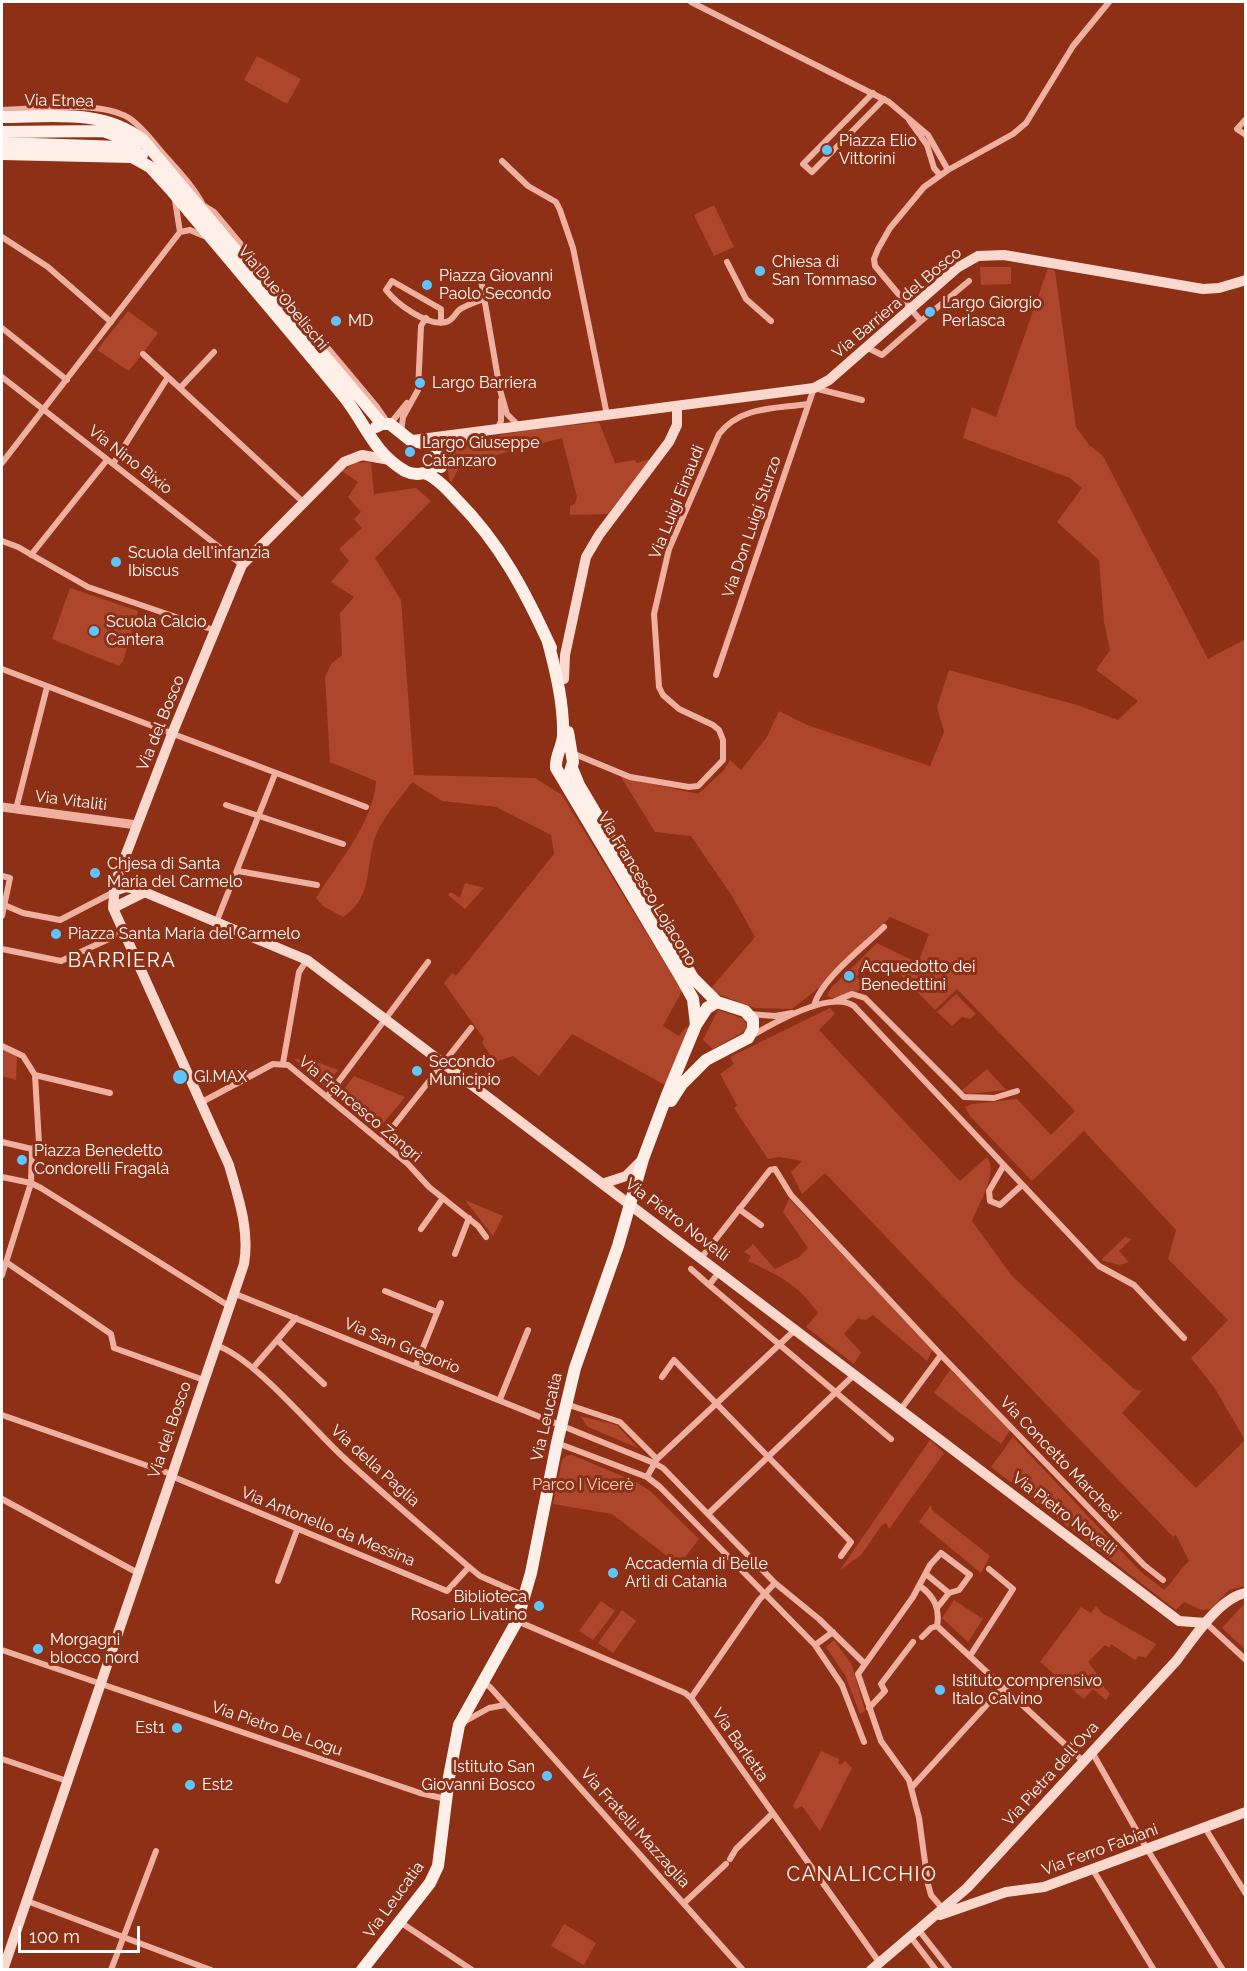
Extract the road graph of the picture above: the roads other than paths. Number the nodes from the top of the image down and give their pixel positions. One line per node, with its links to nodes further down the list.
1 (691, 2): 3 (street)
2 (1109, 2): 14 (street)
3 (873, 93): 4 (street); 4 (street)
4 (884, 99): 6 (street)
5 (2, 110): 18 (street)
6 (903, 113): 14 (street); 15 (street)
7 (2, 117): 17 (main road, Via Etnea)
8 (1245, 118): 10 (street)
9 (2, 132): 17 (main road, Via Etnea)
10 (1245, 135)
11 (2, 143): 16 (main road, Via Due Obelischi)
12 (2, 154): 16 (main road, Via Due Obelischi)
13 (502, 161): 51 (street)
14 (948, 170): 15 (street)
15 (940, 175): 29 (street)
16 (171, 190): 20 (street); 22 (main road, Via Due Obelischi)
17 (191, 197): 18 (street); 19 (main road, Via Etnea)
18 (203, 205): 19 (street); 24 (street)
19 (212, 222): 24 (main road, Via Etnea)
20 (180, 232): 22 (street); 33 (street)
21 (2, 237): 33 (street)
22 (216, 244): 55 (main road, Via Due Obelischi)
23 (728, 262): 31 (street)
24 (259, 270): 52 (main road, Via Etnea)
25 (480, 274): 28 (street)
26 (1245, 280): 29 (main road, Via Barriera del Bosco)
27 (969, 281): 32 (street)
28 (485, 298): 34 (street); 45 (street)
29 (912, 308): 32 (street); 36 (main road, Via Barriera del Bosco)
30 (426, 318): 34 (street); 34 (street); 39 (street)
31 (771, 321)
32 (921, 321): 36 (street)
33 (111, 322): 42 (street)
34 (441, 323)
35 (2, 328): 42 (street)
36 (866, 347): 44 (main road, Via Barriera del Bosco)
37 (214, 352): 43 (street)
38 (143, 354): 41 (street)
39 (418, 369): 52 (street); 57 (street)
40 (2, 377): 50 (street, Via Nino Bixio)
41 (168, 377): 43 (street); 61 (street)
42 (67, 380): 50 (street)
43 (180, 388): 65 (street)
44 (814, 388): 46 (street); 47 (main road, Via Barriera del Bosco); 48 (street, Via Don Luigi Sturzo)
45 (500, 390): 53 (street); 54 (street)
46 (862, 400)
47 (696, 404): 49 (main road, Via Barriera del Bosco); 58 (main road)
48 (808, 404): 72 (street, Via Don Luigi Sturzo); 76 (street, Via Luigi Einaudi)
49 (677, 406): 51 (main road, Via Barriera del Bosco); 58 (main road)
50 (44, 410): 61 (street, Via Nino Bixio); 62 (street)
51 (607, 416): 53 (main road, Via Barriera del Bosco)
52 (386, 424): 55 (main road); 57 (main road, Via Etnea)
53 (521, 428): 54 (main road, Via Barriera del Bosco)
54 (497, 430): 56 (main road, Via Barriera del Bosco)
55 (369, 432): 60 (main road, Via Due Obelischi)
56 (473, 434): 57 (main road, Via Barriera del Bosco); 59 (main road)
57 (405, 437): 59 (main road)
58 (669, 442): 73 (main road)
59 (440, 458): 63 (main road); 64 (main road)
60 (390, 460): 63 (main road); 65 (main road, Via del Bosco)
61 (110, 462): 67 (street); 68 (street, Via Nino Bixio)
62 (2, 463)
63 (425, 473): 64 (main road)
64 (448, 490): 70 (main road)
65 (303, 502): 68 (main road, Via del Bosco)
66 (2, 541): 67 (street)
67 (31, 555): 69 (street)
68 (242, 565): 69 (main road, Via del Bosco)
69 (214, 630): 75 (main road, Via del Bosco)
70 (548, 642): 73 (main road); 76 (main road)
71 (2, 669): 74 (street)
72 (716, 675)
73 (564, 679): 76 (main road)
74 (47, 687): 75 (street); 83 (street)
75 (172, 734): 78 (street); 85 (main road, Via del Bosco)
76 (565, 752): 77 (main road, Via Francesco Lojacono); 79 (main road)
77 (572, 768): 79 (main road); 102 (main road, Via Francesco Lojacono)
78 (275, 774): 82 (street); 84 (street)
79 (559, 774): 109 (main road, Via Francesco Lojacono)
80 (226, 805): 84 (street)
81 (2, 807): 83 (street, Via Vitaliti)
82 (366, 807)
83 (15, 809): 85 (street, Via Vitaliti)
84 (258, 816): 86 (street); 87 (street)
85 (137, 825): 90 (main road, Via del Bosco)
86 (343, 844)
87 (238, 871): 89 (street); 95 (street)
88 (2, 876): 92 (street)
89 (317, 885)
90 (115, 886): 91 (main road, Via Pietro Novelli); 92 (street); 93 (main road, Via del Bosco)
91 (143, 893): 93 (main road); 95 (main road, Via Pietro Novelli)
92 (3, 905): 94 (street)
93 (113, 908): 97 (main road, Via del Bosco)
94 (2, 916)
95 (216, 924): 99 (main road, Via Pietro Novelli)
96 (884, 927): 104 (street)
97 (124, 932): 98 (street); 121 (main road, Via del Bosco)
98 (2, 949)
99 (307, 960): 108 (main road, Via Pietro Novelli); 115 (street)
100 (428, 962): 108 (street)
101 (869, 1001): 103 (street); 105 (street); 118 (street)
102 (717, 1002): 107 (main road); 109 (main road)
103 (832, 1002): 104 (street); 105 (street)
104 (814, 1006): 106 (street)
105 (854, 1006): 127 (street)
106 (799, 1012): 107 (street); 111 (street)
107 (749, 1014): 111 (main road)
108 (385, 1019): 116 (main road, Via Pietro Novelli); 120 (street)
109 (696, 1025): 113 (main road, Via Leucatia)
110 (471, 1028): 116 (street)
111 (748, 1038): 114 (main road, Via Leucatia)
112 (2, 1046): 117 (street)
113 (689, 1046): 114 (main road); 122 (main road, Via Leucatia)
114 (706, 1060): 122 (main road, Via Leucatia)
115 (283, 1063): 120 (street, Via Francesco Zangrì); 121 (street, Via Francesco Zangrì)
116 (444, 1063): 124 (street); 130 (main road, Via Pietro Novelli)
117 (35, 1075): 119 (street); 125 (street)
118 (1017, 1091)
119 (110, 1093)
120 (327, 1097): 124 (street, Via Francesco Zangrì)
121 (202, 1102): 147 (main road, Via del Bosco)
122 (660, 1118): 126 (main road, Via Leucatia)
123 (2, 1142): 125 (street)
124 (381, 1142): 132 (street, Via Francesco Zangrì)
125 (32, 1149): 129 (street)
126 (643, 1159): 130 (main road, Via Leucatia); 133 (main road, Via Leucatia)
127 (1004, 1166): 131 (street); 131 (street)
128 (2, 1177): 129 (street)
129 (31, 1183): 141 (street); 149 (street)
130 (605, 1183): 133 (main road, Via Pietro Novelli)
131 (1022, 1185): 154 (street)
132 (443, 1198): 135 (street, Via Francesco Zangrì); 137 (street)
133 (630, 1203): 140 (main road, Via Pietro Novelli); 168 (main road, Via Leucatia)
134 (738, 1209): 136 (street); 140 (street); 158 (street, Via Concetto Marchesi)
135 (469, 1218): 138 (street, Via Francesco Zangrì); 139 (street)
136 (761, 1225)
137 (421, 1229)
138 (486, 1237)
139 (455, 1254)
140 (701, 1258): 143 (main road, Via Pietro Novelli)
141 (6, 1262): 144 (street); 163 (street)
142 (691, 1269): 145 (street)
143 (720, 1271): 145 (street); 152 (main road, Via Pietro Novelli)
144 (2, 1275)
145 (709, 1285): 156 (street)
146 (385, 1291): 150 (street)
147 (234, 1293): 149 (main road, Via del Bosco); 151 (street, Via San Gregorio)
148 (441, 1303): 150 (street)
149 (229, 1306): 157 (main road, Via del Bosco)
150 (437, 1312): 159 (street)
151 (296, 1318): 155 (street); 159 (street, Via San Gregorio)
152 (796, 1329): 156 (street); 161 (main road, Via Pietro Novelli)
153 (528, 1330): 166 (street)
154 (1184, 1338)
155 (277, 1340): 160 (street); 164 (street)
156 (780, 1344): 165 (street); 167 (street)
157 (216, 1345): 160 (street, Via della Paglia); 163 (main road, Via del Bosco)
158 (941, 1355): 169 (street); 186 (street, Via Concetto Marchesi)
159 (416, 1365): 166 (street, Via San Gregorio)
160 (253, 1368): 182 (street, Via della Paglia)
161 (855, 1374): 165 (street); 169 (main road, Via Pietro Novelli)
162 (662, 1377): 167 (street)
163 (204, 1380): 176 (main road, Via del Bosco)
164 (324, 1384)
165 (836, 1393): 172 (street); 174 (street)
166 (500, 1399): 171 (street, Via San Gregorio)
167 (716, 1403): 174 (street); 175 (street)
168 (566, 1404): 171 (main road, Via Leucatia); 175 (street)
169 (901, 1409): 196 (main road, Via Pietro Novelli)
170 (2, 1415): 176 (street, Via Antonello da Messina)
171 (561, 1425): 173 (main road, Via Leucatia); 175 (street, Via San Gregorio)
172 (891, 1439)
173 (557, 1443): 177 (street); 193 (main road, Via Leucatia)
174 (769, 1457): 179 (street); 181 (street)
175 (656, 1461): 177 (street); 179 (street)
176 (171, 1474): 180 (street, Via Antonello da Messina); 184 (main road, Via del Bosco)
177 (647, 1477): 192 (street)
178 (2, 1500): 184 (street)
179 (708, 1514): 188 (street)
180 (297, 1530): 182 (street, Via Antonello da Messina); 187 (street)
181 (841, 1556)
182 (469, 1567): 193 (street, Via della Paglia)
183 (989, 1569): 205 (street)
184 (138, 1573): 209 (main road, Via del Bosco)
185 (926, 1574): 189 (street); 190 (street); 190 (street)
186 (1163, 1580)
187 (278, 1581)
188 (775, 1582): 192 (street); 199 (street)
189 (920, 1586): 194 (street); 207 (street)
190 (949, 1593): 194 (street)
191 (1245, 1593): 197 (main road, Via Pietra dell'Ova)
192 (764, 1595): 202 (street); 211 (street)
193 (525, 1596): 195 (main road, Via Leucatia)
194 (937, 1608): 198 (street)
195 (517, 1621): 208 (main road, Via Leucatia); 211 (street, Via Barletta)
196 (1179, 1621): 197 (main road); 203 (main road)
197 (1206, 1623): 203 (main road, Via Pietra dell'Ova); 206 (street)
198 (937, 1626): 200 (street); 205 (street)
199 (833, 1632): 202 (street); 207 (street)
200 (922, 1637)
201 (913, 1642): 213 (street)
202 (815, 1645): 215 (street)
203 (1185, 1648): 216 (main road, Via Pietra dell'Ova)
204 (2, 1650): 209 (street, Via Pietro De Logu)
205 (970, 1656): 210 (street)
206 (1245, 1660)
207 (864, 1663): 213 (street)
208 (482, 1682): 212 (street, Via Fratelli Mazzaglia); 214 (main road, Via Leucatia)
209 (100, 1684): 219 (main road, Via del Bosco); 221 (street, Via Pietro De Logu)
210 (1003, 1687): 218 (street); 220 (street)
211 (691, 1698): 223 (street, Via Barletta)
212 (505, 1705): 214 (street); 230 (street, Via Fratelli Mazzaglia)
213 (869, 1707): 220 (street)
214 (459, 1725): 221 (main road, Via Leucatia)
215 (864, 1742)
216 (1092, 1752): 218 (main road, Via Pietra dell'Ova); 225 (street)
217 (2, 1759): 219 (street)
218 (1083, 1761): 231 (main road, Via Pietra dell'Ova)
219 (68, 1781): 229 (main road, Via del Bosco)
220 (912, 1787): 232 (street)
221 (446, 1799): 233 (main road, Via Leucatia)
222 (1245, 1812): 224 (main road, Via Ferro Fabiani)
223 (772, 1814): 230 (street); 236 (street, Via Barletta)
224 (1205, 1828): 225 (main road, Via Ferro Fabiani); 228 (street)
225 (1147, 1849): 227 (main road, Via Ferro Fabiani); 246 (street)
226 (156, 1851): 235 (street)
227 (1093, 1870): 231 (main road, Via Ferro Fabiani); 245 (street)
228 (1245, 1894)
229 (27, 1901): 235 (street); 237 (main road, Via del Bosco)
230 (684, 1903): 242 (street, Via Fratelli Mazzaglia)
231 (958, 1906): 232 (main road, Via Pietra dell'Ova)
232 (940, 1913): 234 (main road, Via Pietra dell'Ova)
233 (400, 1922): 238 (main road, Via Leucatia); 241 (street)
234 (914, 1933): 236 (main road, Via Pietra dell'Ova); 243 (street); 244 (street)
235 (123, 1937): 239 (street); 240 (street)
236 (875, 1966)
237 (6, 1967)
238 (364, 1969)
239 (111, 1970)
240 (212, 1970)
241 (472, 1970)
242 (743, 1970)
243 (936, 1970)
244 (950, 1970)
245 (1154, 1970)
246 (1223, 1970)

